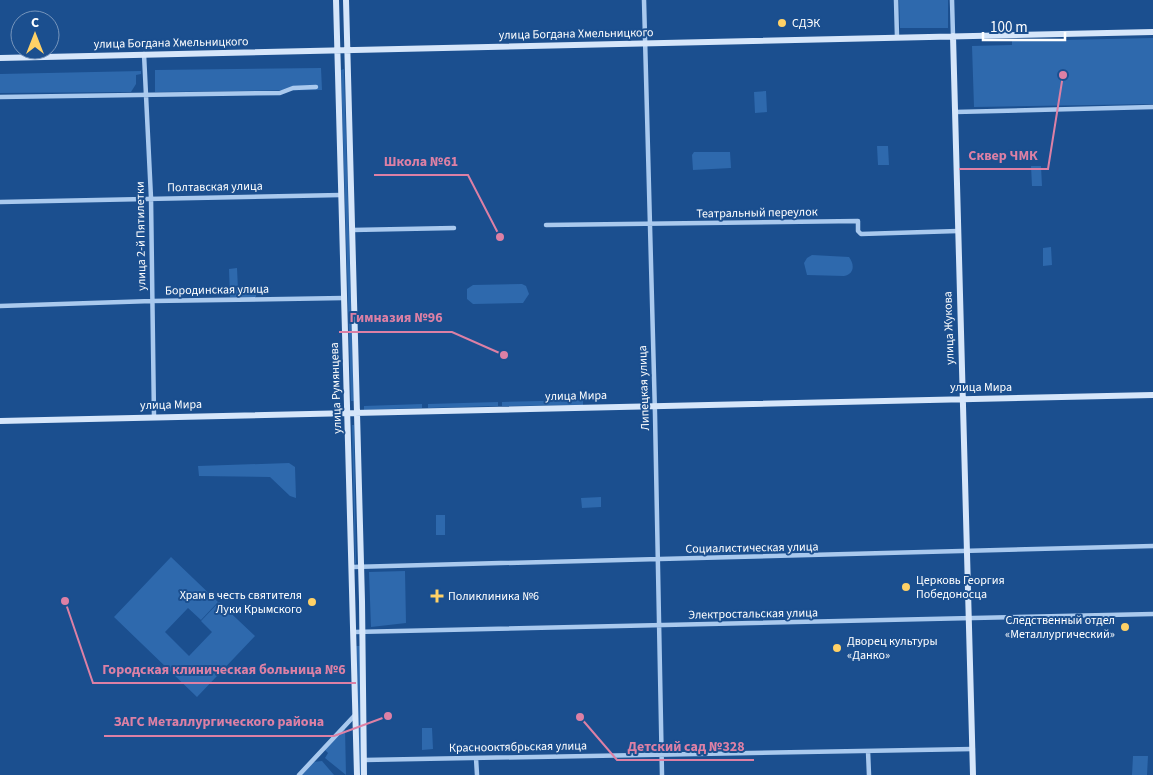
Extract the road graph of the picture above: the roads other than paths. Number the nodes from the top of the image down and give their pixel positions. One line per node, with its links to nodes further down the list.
1 (336, 0): 10 (main road, улица Румянцева)
2 (346, 0): 11 (main road, улица Румянцева)
3 (644, 0): 9 (street, Липецкая улица)
4 (896, 0): 8 (street)
5 (952, 0): 7 (street, улица Жукова)
6 (1153, 32): 7 (main road, улица Богдана Хмельницкого)
7 (953, 36): 8 (main road, улица Богдана Хмельницкого); 18 (main road, улица Жукова)
8 (896, 37): 9 (main road, улица Богдана Хмельницкого)
9 (645, 43): 11 (main road, улица Богдана Хмельницкого); 22 (street, Липецкая улица)
10 (337, 50): 11 (main road, улица Богдана Хмельницкого); 12 (main road, улица Богдана Хмельницкого); 19 (main road, улица Румянцева)
11 (347, 50): 25 (main road, улица Румянцева)
12 (144, 54): 13 (main road, улица Богдана Хмельницкого); 15 (street, улица 2-й Пятилетки)
13 (0, 58)
14 (316, 87): 15 (street)
15 (145, 95): 16 (street); 20 (street, улица 2-й Пятилетки)
16 (0, 97)
17 (1153, 107): 18 (street)
18 (955, 112): 26 (main road, улица Жукова)
19 (341, 195): 20 (street, Полтавская улица); 27 (main road, улица Румянцева)
20 (151, 198): 21 (street, Полтавская улица); 28 (street, улица 2-й Пятилетки)
21 (0, 202)
22 (650, 224): 23 (street, Театральный переулок); 26 (street, Театральный переулок); 32 (street, Липецкая улица)
23 (546, 225)
24 (454, 228): 25 (street)
25 (352, 230): 34 (main road, улица Румянцева)
26 (958, 231): 31 (main road, улица Жукова)
27 (344, 298): 28 (street, Бородинская улица); 33 (main road, улица Румянцева)
28 (152, 301): 29 (street, Бородинская улица); 35 (street, улица 2-й Пятилетки)
29 (0, 306)
30 (1153, 395): 31 (main road, улица Мира)
31 (963, 398): 32 (main road, улица Мира); 38 (main road, улица Жукова)
32 (655, 405): 34 (main road, улица Мира); 39 (street, Липецкая улица)
33 (348, 412): 34 (main road, улица Мира); 35 (main road, улица Мира); 41 (main road, улица Румянцева)
34 (357, 412): 40 (main road, улица Румянцева)
35 (154, 417): 36 (main road, улица Мира)
36 (0, 420)
37 (1153, 546): 38 (street, Социалистическая улица)
38 (966, 553): 39 (street, Социалистическая улица); 43 (main road, улица Жукова)
39 (658, 560): 40 (street, Социалистическая улица); 44 (street, Липецкая улица)
40 (361, 567): 41 (street, Социалистическая улица); 46 (main road, улица Румянцева)
41 (352, 568): 45 (main road, улица Румянцева)
42 (1153, 614): 43 (street, Электростальская улица)
43 (968, 619): 44 (street, Электростальская улица); 48 (main road, улица Жукова)
44 (660, 626): 46 (street, Электростальская улица); 50 (street, Липецкая улица)
45 (354, 632): 46 (street, Электростальская улица); 47 (main road, улица Румянцева)
46 (363, 632): 52 (main road, улица Румянцева)
47 (355, 715): 53 (street); 54 (main road, улица Румянцева)
48 (973, 749): 49 (street, Краснооктябрьская улица); 59 (main road, улица Жукова)
49 (868, 751): 50 (street, Краснооктябрьская улица); 58 (street)
50 (661, 754): 51 (street, Краснооктябрьская улица); 57 (street, Липецкая улица)
51 (476, 758): 52 (street, Краснооктябрьская улица); 56 (street)
52 (364, 760): 55 (main road, улица Румянцева)
53 (299, 775)
54 (357, 775)
55 (364, 775)
56 (476, 775)
57 (662, 775)
58 (869, 775)
59 (973, 775)

